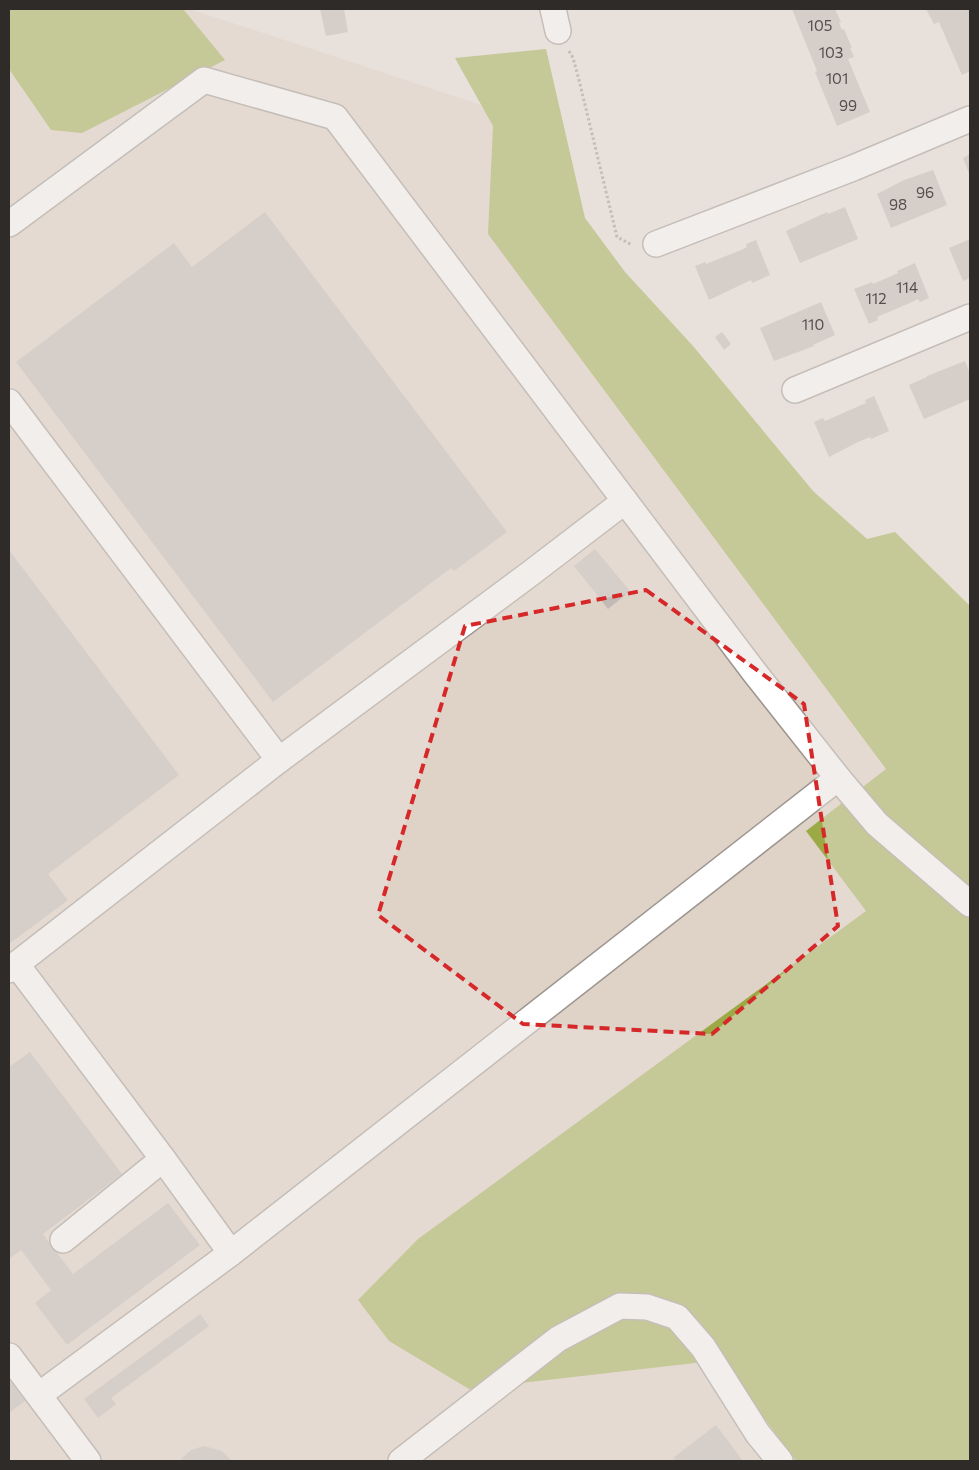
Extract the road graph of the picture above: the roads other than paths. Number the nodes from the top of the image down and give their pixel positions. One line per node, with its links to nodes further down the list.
1 (970, 119): 3 (lane)
2 (9, 224): 7 (lane)
3 (656, 244)
4 (970, 317): 5 (lane)
5 (795, 390)
6 (9, 402): 8 (lane)
7 (625, 501): 8 (lane); 9 (lane)
8 (278, 760): 11 (lane)
9 (838, 778): 10 (lane); 14 (lane)
10 (970, 904)
11 (13, 967): 12 (lane)
12 (163, 1159): 13 (lane); 14 (lane)
13 (63, 1240)
14 (231, 1252): 16 (lane)
15 (9, 1356): 16 (lane)
16 (39, 1395): 17 (lane)
17 (88, 1461)
18 (401, 1461): 19 (lane)
19 (780, 1461)

